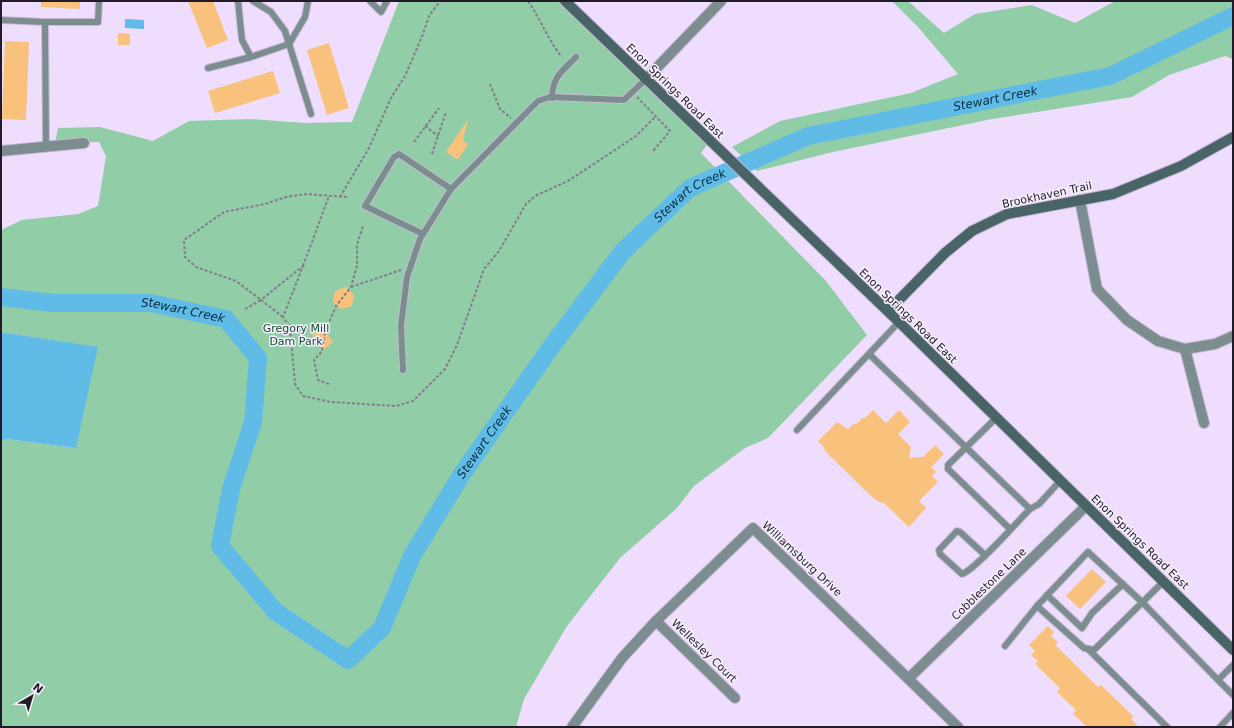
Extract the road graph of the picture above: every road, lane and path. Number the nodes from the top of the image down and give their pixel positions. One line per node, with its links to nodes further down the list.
1 (99, 1): 12 (lane)
2 (238, 1): 15 (lane)
3 (253, 1): 13 (lane)
4 (308, 1): 13 (lane)
5 (370, 1): 6 (lane)
6 (388, 1)
7 (440, 1): 38 (path)
8 (528, 1): 14 (path)
9 (565, 1): 18 (street, Enon Springs Road East)
10 (721, 1): 18 (street)
11 (1, 20): 12 (lane)
12 (45, 22): 32 (lane)
13 (289, 44): 15 (lane); 24 (lane)
14 (561, 56)
15 (250, 57): 17 (lane)
16 (576, 57): 21 (lane)
17 (208, 68)
18 (646, 79): 20 (lane); 48 (street, Enon Springs Road East)
19 (490, 84): 26 (path)
20 (632, 92): 21 (lane); 25 (path)
21 (552, 98): 26 (lane)
22 (439, 108): 27 (path)
23 (446, 112): 28 (path)
24 (311, 114)
25 (656, 116): 34 (path); 49 (path)
26 (516, 123): 36 (lane)
27 (425, 126): 28 (path); 30 (path)
28 (438, 136): 35 (path)
29 (1233, 137): 40 (street, Brookhaven Trail)
30 (414, 142)
31 (84, 143): 32 (street)
32 (46, 146): 33 (street)
33 (1, 151)
34 (653, 151)
35 (432, 154)
36 (451, 189): 42 (lane); 42 (lane)
37 (329, 196): 38 (path); 43 (path); 46 (path)
38 (340, 197): 39 (path)
39 (347, 197)
40 (1080, 200): 48 (street, Brookhaven Trail); 52 (street)
41 (363, 226): 45 (path)
42 (423, 234): 44 (lane)
43 (303, 266): 46 (path); 49 (path)
44 (411, 266): 45 (path); 54 (lane)
45 (352, 287): 55 (path)
46 (261, 300): 47 (path); 49 (path)
47 (245, 309)
48 (888, 311): 50 (street, Enon Springs Road East)
49 (283, 316)
50 (899, 322): 53 (lane); 56 (street, Enon Springs Road East)
51 (1233, 336): 52 (street)
52 (1184, 348): 57 (street)
53 (869, 354): 58 (lane); 59 (lane)
54 (402, 370)
55 (329, 384)
56 (996, 418): 59 (lane); 60 (street, Enon Springs Road East)
57 (1204, 422)
58 (797, 430)
59 (965, 447): 62 (lane); 63 (lane)
60 (1060, 481): 61 (street, Enon Springs Road East); 62 (lane)
61 (1086, 506): 65 (street, Enon Springs Road East); 75 (street, Cobblestone Lane)
62 (1030, 509): 63 (lane)
63 (1010, 530): 64 (lane)
64 (985, 555): 64 (lane)
65 (1163, 582): 68 (lane); 73 (street, Enon Springs Road East)
66 (1123, 584): 67 (lane); 67 (lane); 68 (lane)
67 (1047, 595): 69 (lane)
68 (1142, 602): 72 (lane); 76 (lane)
69 (1037, 606): 71 (lane); 72 (lane)
70 (656, 622): 75 (street, Williamsburg Drive); 78 (street, Wellesley Court); 80 (street, Williamsburg Drive)
71 (1005, 646)
72 (1089, 650): 82 (lane)
73 (1233, 650)
74 (1233, 665): 76 (lane)
75 (909, 678): 81 (street, Williamsburg Drive)
76 (1218, 680): 77 (lane)
77 (1233, 695)
78 (735, 698)
79 (1233, 713): 83 (lane)
80 (572, 727)
81 (958, 727)
82 (1167, 727)
83 (1220, 727)

